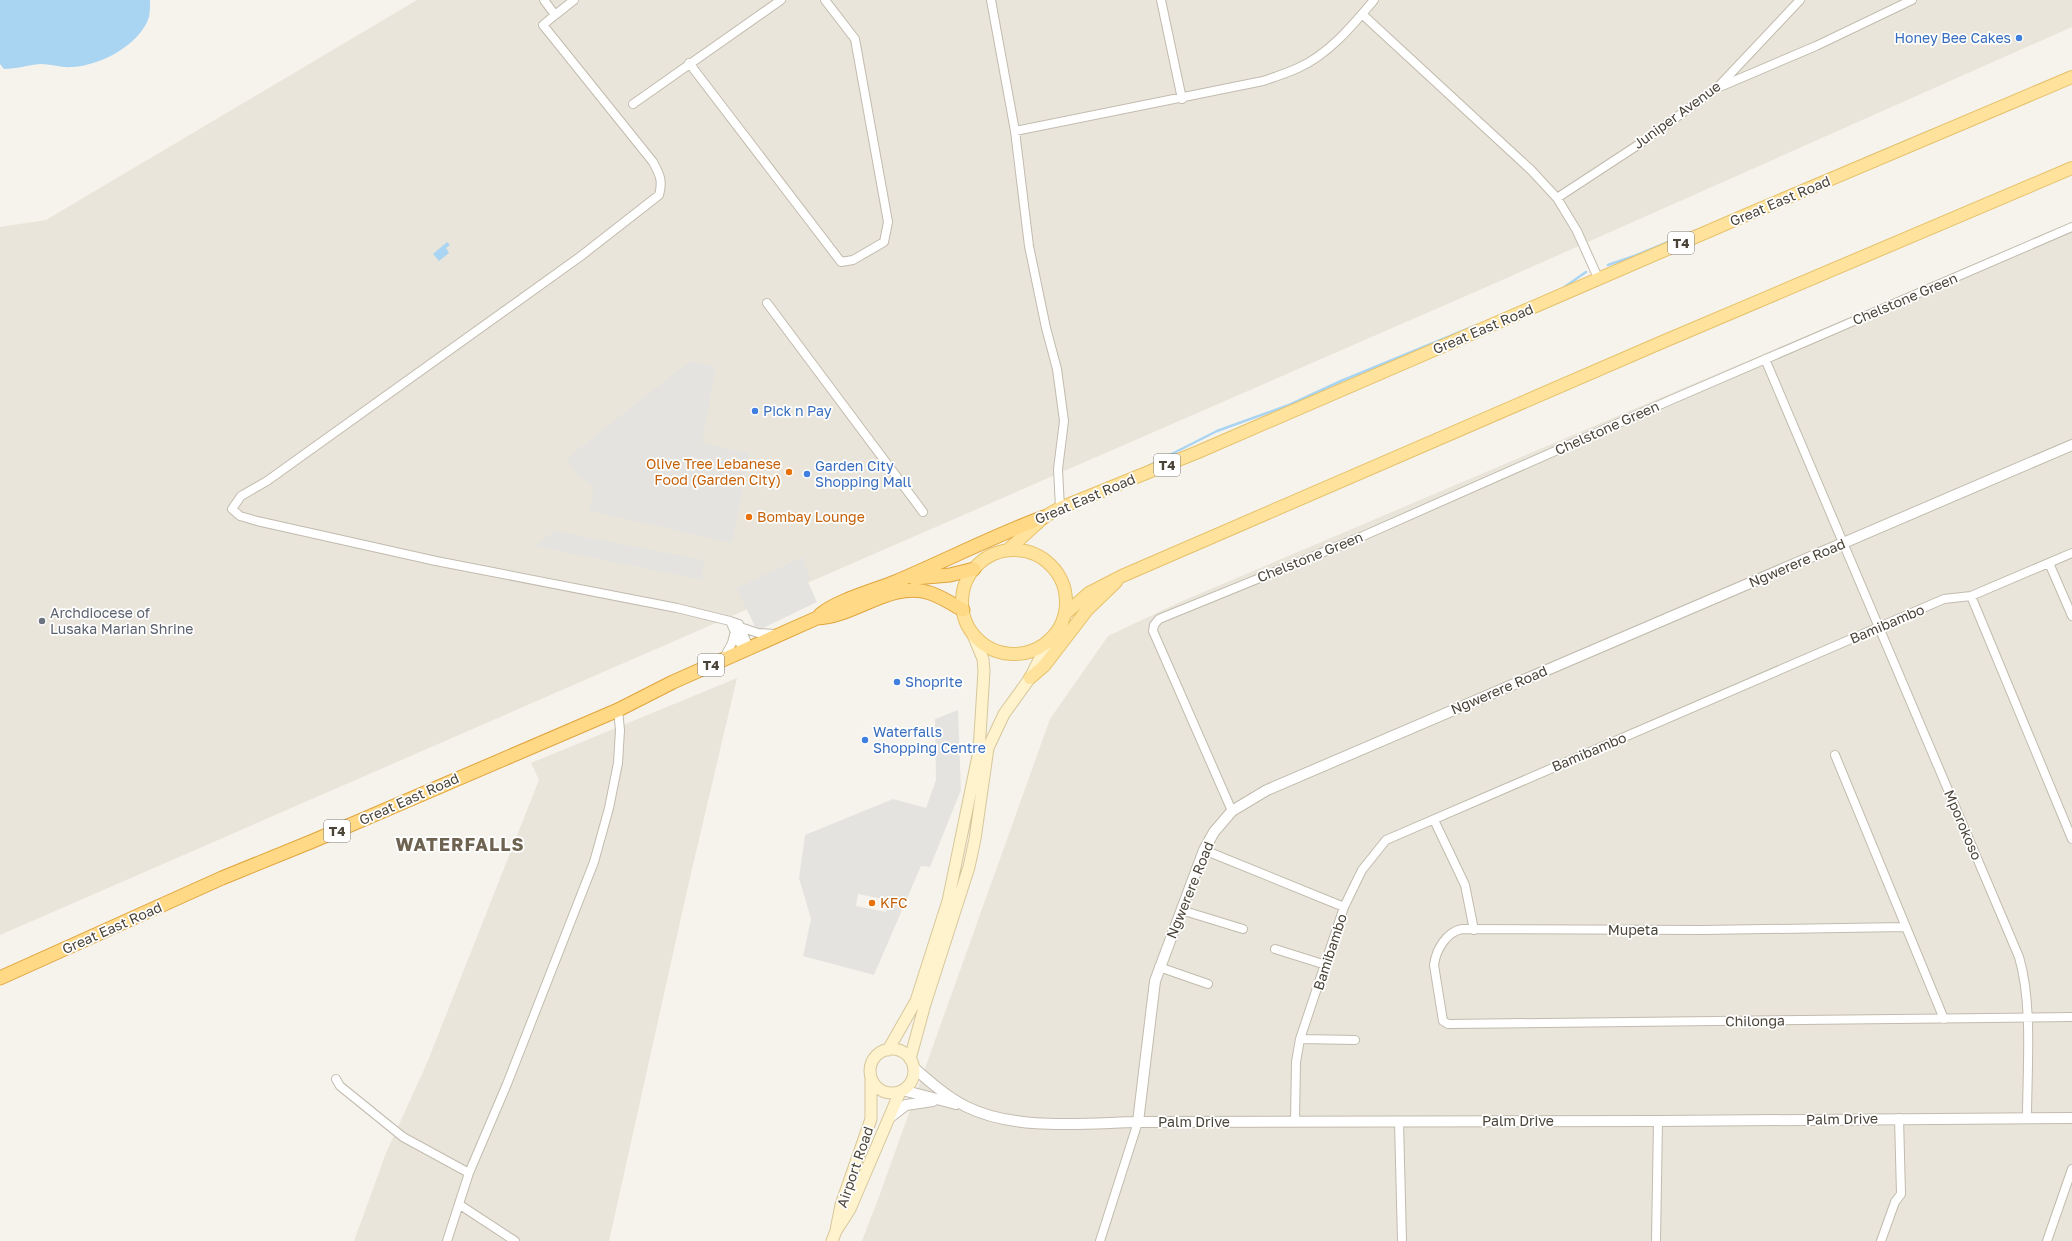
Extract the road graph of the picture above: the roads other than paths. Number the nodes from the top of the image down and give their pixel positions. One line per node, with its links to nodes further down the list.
1 (544, 0): 11 (street)
2 (574, 0): 11 (street)
3 (781, 0): 12 (street)
4 (825, 0): 12 (street)
5 (991, 0): 17 (street)
6 (1161, 0): 15 (street)
7 (1374, 0): 10 (street)
8 (1800, 0): 14 (street, Juniper Avenue)
9 (1912, 0): 14 (street)
10 (1362, 14): 15 (street); 19 (street)
11 (555, 15): 40 (street)
12 (690, 63): 16 (street)
13 (2072, 77): 21 (main road, Great East Road / T4)
14 (1718, 88): 19 (street, Juniper Avenue)
15 (1182, 98): 17 (street)
16 (634, 104)
17 (1015, 131): 25 (street)
18 (2072, 168): 33 (main road)
19 (1557, 198): 21 (street)
20 (2072, 227): 23 (street, Chelstone Green)
21 (1599, 280): 25 (main road, Great East Road / T4)
22 (767, 303): 26 (street)
23 (1765, 359): 28 (street, Mporokoso); 50 (street, Chelstone Green)
24 (2072, 445): 28 (street, Ngwerere Road)
25 (1060, 508): 27 (main road, Great East Road / T4)
26 (923, 512)
27 (1044, 517): 29 (main road, T4); 34 (highway, Great East Road)
28 (1843, 544): 41 (street, Mporokoso); 50 (street, Ngwerere Road)
29 (1010, 549): 32 (main road); 37 (main road)
30 (2072, 553): 31 (street, Bamibambo)
31 (2049, 563): 35 (street, Bamibambo); 38 (street)
32 (974, 568): 34 (highway, Great East Road / T4); 36 (main road)
33 (1122, 576): 37 (main road); 47 (main road)
34 (894, 582): 39 (highway, Great East Road / T4)
35 (1970, 596): 41 (street, Bamibambo); 52 (street)
36 (963, 610): 39 (highway, Great East Road / T4); 43 (main road)
37 (1066, 613): 44 (main road)
38 (2072, 616)
39 (817, 618): 42 (highway, Great East Road / T4)
40 (738, 627): 42 (street); 45 (street); 46 (street)
41 (1879, 627): 51 (street, Bamibambo); 65 (street, Mporokoso)
42 (780, 634): 45 (highway, Great East Road / T4)
43 (973, 635): 44 (main road); 70 (main road)
44 (1048, 642): 47 (main road)
45 (746, 649): 46 (highway, Great East Road / T4)
46 (724, 658): 48 (highway, Great East Road / T4)
47 (1030, 678): 71 (main road)
48 (618, 710): 62 (highway, Great East Road / T4); 86 (street)
49 (1835, 755): 56 (street)
50 (1232, 811): 53 (street, Ngwerere Road)
51 (1434, 820): 54 (street, Bamibambo); 58 (street)
52 (2072, 839)
53 (1204, 850): 54 (street); 55 (street, Ngwerere Road)
54 (1344, 907): 60 (street, Bamibambo)
55 (1181, 910): 57 (street); 61 (street, Ngwerere Road)
56 (1905, 927): 58 (street, Mupeta); 67 (street)
57 (1243, 929)
58 (1474, 930): 64 (street, Mupeta)
59 (1275, 949): 60 (street)
60 (1326, 965): 68 (street, Bamibambo)
61 (1159, 967): 63 (street); 82 (street, Ngwerere Road)
62 (0, 978)
63 (1208, 984)
64 (1442, 1016): 67 (street, Chilonga)
65 (2027, 1017): 66 (street, Chilonga); 67 (street, Chilonga); 79 (street, Mporokoso)
66 (2072, 1017)
67 (1944, 1019)
68 (1300, 1038): 69 (street); 83 (street, Bamibambo)
69 (1355, 1040)
70 (888, 1050): 71 (main road); 73 (main road)
71 (912, 1063): 74 (main road); 76 (street, Palm Drive)
72 (336, 1079): 86 (street)
73 (871, 1080): 74 (main road); 88 (main road, Airport Road)
74 (901, 1091): 75 (street, Palm Drive); 77 (main road, Airport Road)
75 (949, 1102): 76 (street, Palm Drive); 77 (street, Palm Drive)
76 (966, 1106): 82 (street, Palm Drive)
77 (889, 1118): 88 (main road, Airport Road)
78 (1899, 1118): 79 (street, Palm Drive); 81 (street, Palm Drive); 94 (street)
79 (2027, 1118): 80 (street, Palm Drive)
80 (2072, 1118)
81 (1658, 1121): 84 (street, Palm Drive); 93 (street)
82 (1138, 1122): 83 (street, Palm Drive); 91 (street)
83 (1295, 1122): 84 (street, Palm Drive)
84 (1400, 1122): 92 (street)
85 (2072, 1169): 95 (street)
86 (469, 1173): 87 (street)
87 (460, 1205): 89 (street); 90 (street)
88 (834, 1236)
89 (447, 1241)
90 (515, 1241)
91 (1100, 1241)
92 (1402, 1241)
93 (1656, 1241)
94 (1881, 1241)
95 (2047, 1241)

